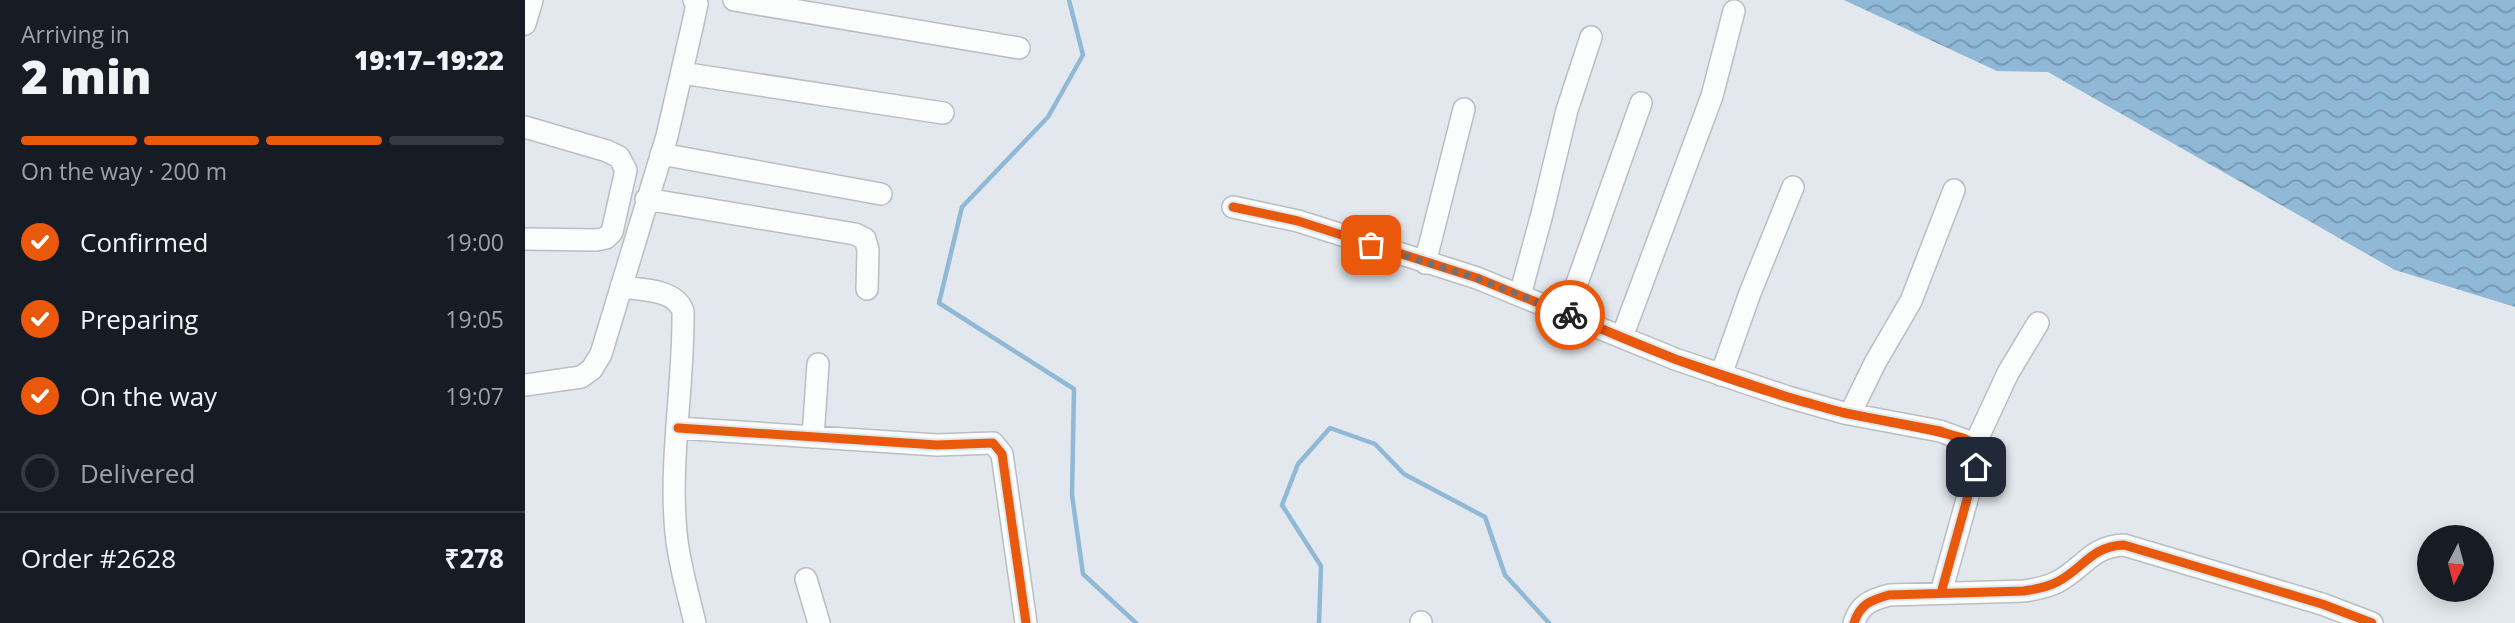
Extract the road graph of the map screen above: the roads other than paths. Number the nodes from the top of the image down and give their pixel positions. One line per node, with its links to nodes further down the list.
1 (532, 0): 5 (street)
2 (734, 0): 7 (street)
3 (701, 1): 8 (street)
4 (1734, 11): 26 (street)
5 (525, 24)
6 (1591, 37): 23 (street)
7 (1019, 48)
8 (682, 73): 11 (street); 13 (street)
9 (1641, 103): 24 (street)
10 (1464, 109): 20 (street)
11 (943, 113)
12 (525, 127): 19 (street)
13 (661, 154): 16 (street); 17 (street)
14 (1793, 187): 28 (street)
15 (1954, 190): 30 (street)
16 (881, 194)
17 (646, 199): 21 (street); 22 (street)
18 (1233, 207): 20 (street)
19 (525, 239)
20 (1425, 263): 23 (street)
21 (621, 287): 29 (street); 31 (street)
22 (867, 289)
23 (1520, 295): 24 (street)
24 (1566, 313): 26 (street)
25 (2038, 323): 33 (street)
26 (1622, 337): 28 (street)
27 (818, 364): 32 (street)
28 (1721, 375): 30 (street)
29 (525, 385)
30 (1850, 414): 33 (street)
31 (678, 428): 32 (street); 36 (street)
32 (813, 437): 38 (street)
33 (1975, 444): 35 (street)
34 (806, 579): 37 (street)
35 (1941, 593): 39 (street); 40 (street)
36 (695, 623)
37 (819, 623)
38 (1026, 623)
39 (1854, 623)
40 (2372, 623)

